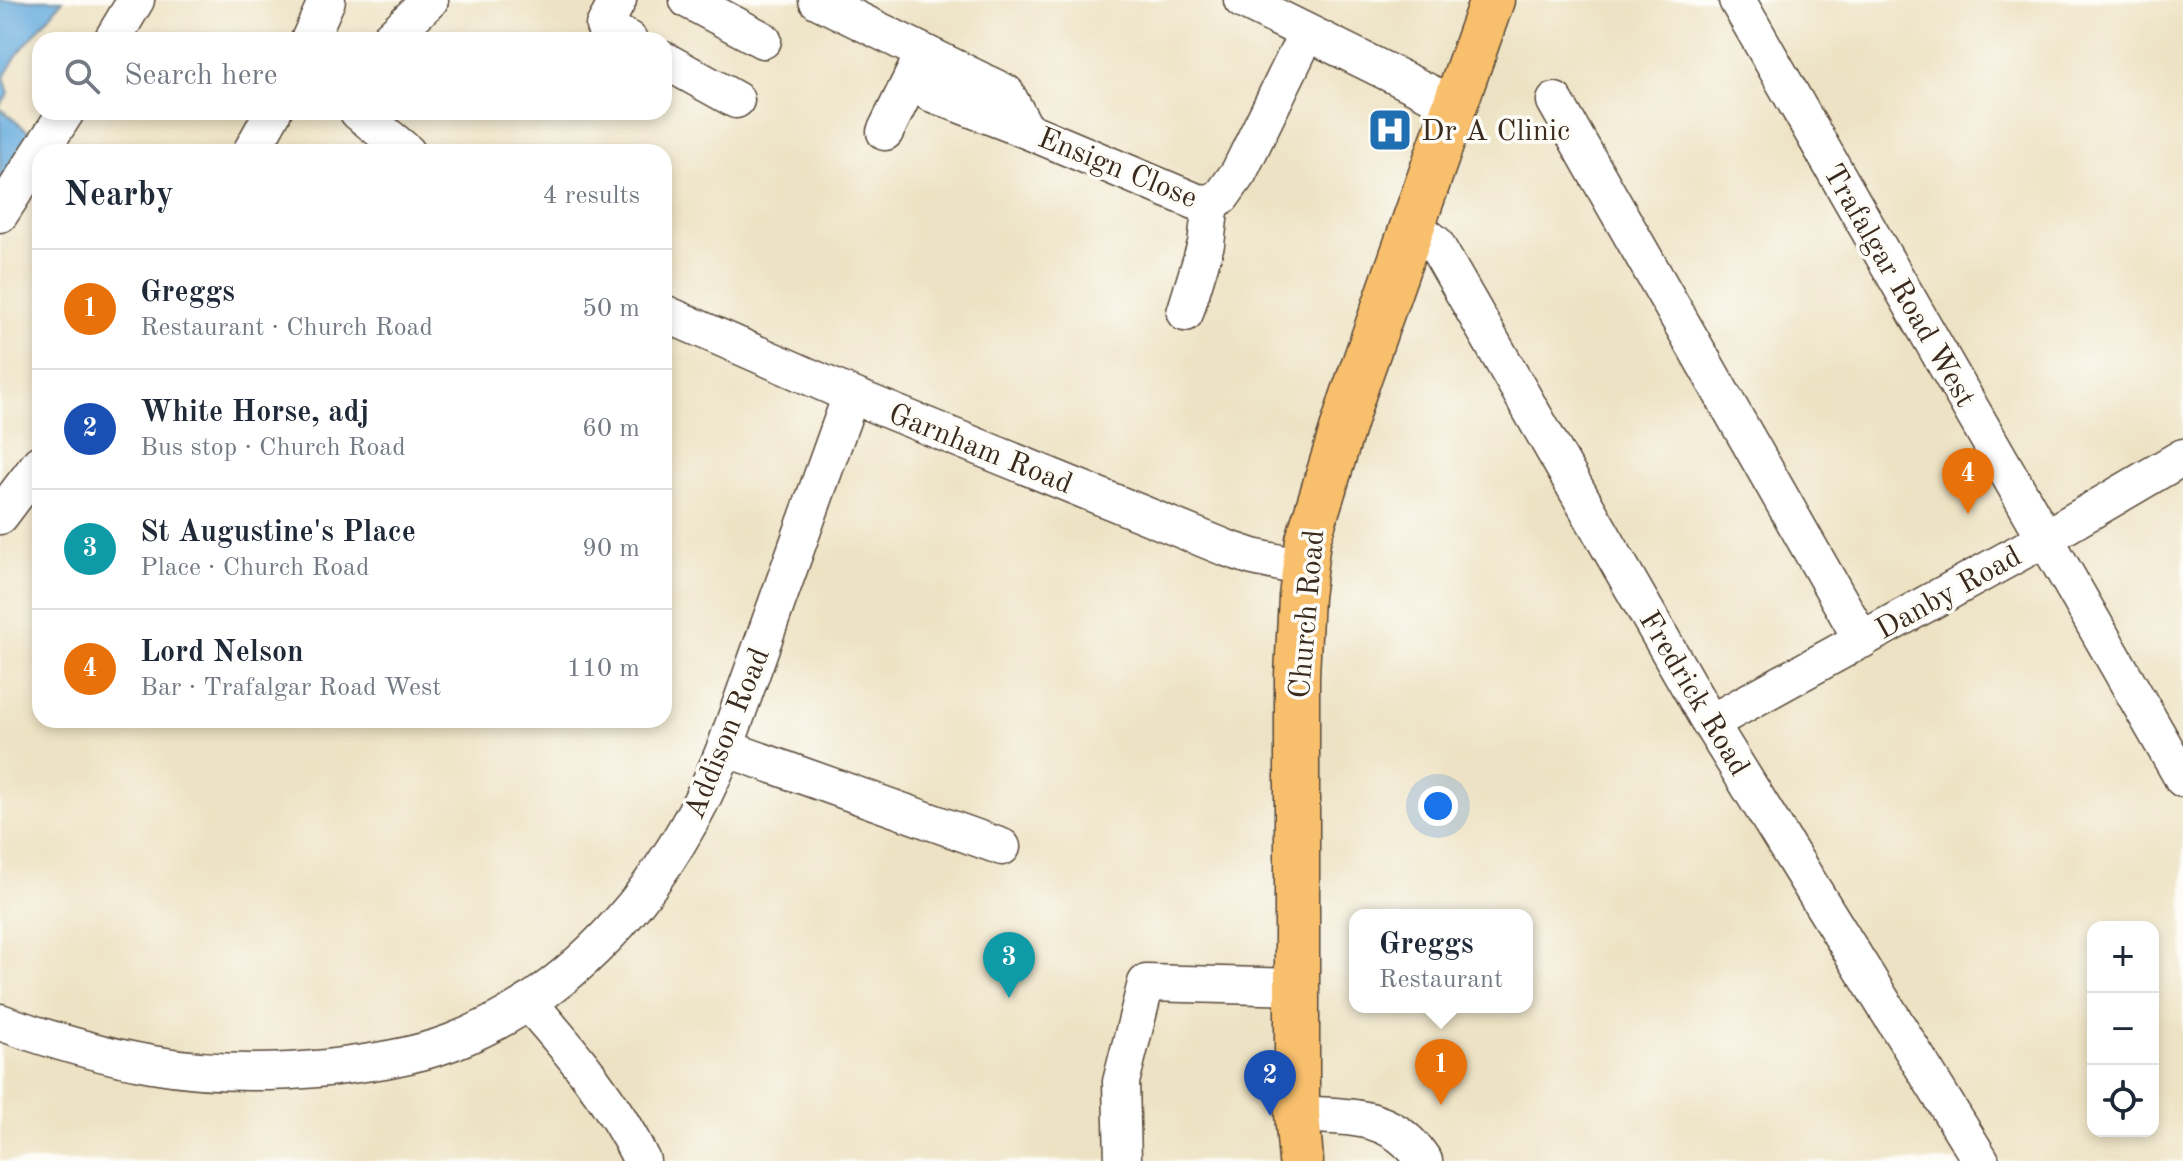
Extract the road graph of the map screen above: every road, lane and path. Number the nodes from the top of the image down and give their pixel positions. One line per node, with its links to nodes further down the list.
1 (136, 0): 10 (street)
2 (327, 0): 11 (street)
3 (430, 0): 12 (street)
4 (618, 0): 13 (street)
5 (688, 0): 15 (street)
6 (817, 0): 16 (street)
7 (1242, 0): 14 (street)
8 (1492, 0): 21 (main road, Church Road)
9 (1737, 0): 40 (street, Trafalgar Road West)
10 (117, 32)
11 (313, 32)
12 (396, 32)
13 (615, 32)
14 (1307, 33): 21 (street); 31 (street, Ensign Close)
15 (763, 40)
16 (924, 53): 25 (street); 26 (street)
17 (672, 64): 19 (street)
18 (930, 93): 25 (street, Ensign Close)
19 (736, 100)
20 (1555, 101): 42 (street)
21 (1454, 105): 33 (main road, Church Road)
22 (61, 120): 27 (street)
23 (269, 120): 28 (street)
24 (368, 120): 29 (street)
25 (1026, 130): 31 (street, Ensign Close)
26 (885, 132)
27 (45, 144)
28 (255, 144)
29 (397, 144)
30 (32, 165): 32 (street)
31 (1211, 203): 34 (street)
32 (0, 214)
33 (1413, 225): 41 (main road, Church Road); 43 (street, Fredrick Road)
34 (1185, 313)
35 (672, 317): 36 (street, Garnham Road)
36 (851, 395): 41 (street, Garnham Road); 44 (street, Addison Road)
37 (2183, 457): 40 (street, Danby Road)
38 (32, 474): 39 (street)
39 (0, 516)
40 (2044, 537): 42 (street, Danby Road); 45 (street, Trafalgar Road West)
41 (1303, 568): 47 (main road, Church Road)
42 (1862, 640): 43 (street, Danby Road)
43 (1710, 723): 55 (street, Fredrick Road)
44 (725, 748): 46 (street); 48 (street, Addison Road)
45 (2183, 779)
46 (1002, 847)
47 (1297, 987): 50 (main road, Church Road); 52 (street)
48 (528, 1002): 49 (street, Addison Road); 51 (street)
49 (0, 1022)
50 (1297, 1114): 53 (main road, Church Road); 54 (street)
51 (642, 1161)
52 (1123, 1161)
53 (1301, 1161)
54 (1424, 1161)
55 (1981, 1161)

